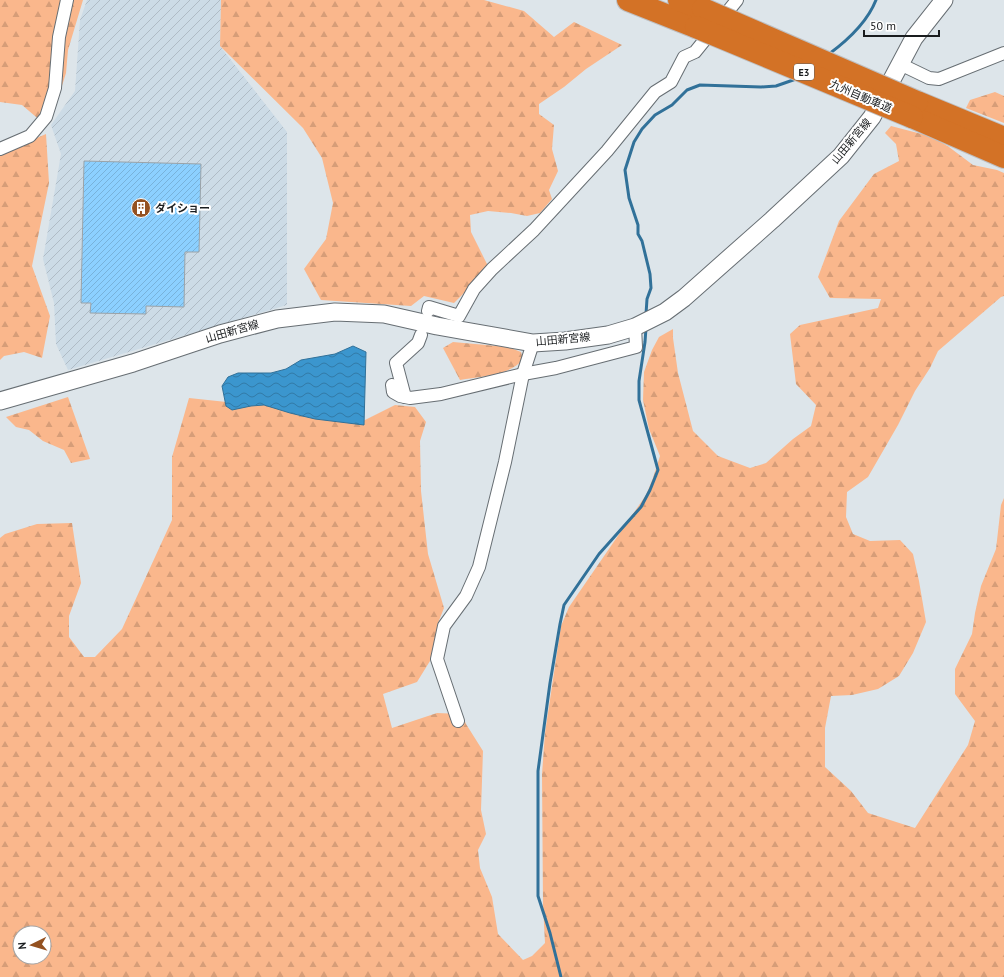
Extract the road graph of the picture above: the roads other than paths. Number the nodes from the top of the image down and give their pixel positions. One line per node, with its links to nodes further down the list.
1 (67, 0): 11 (street)
2 (628, 0): 6 (highway, 九州自動車道 / E3)
3 (679, 0): 6 (highway, 九州自動車道 / E3)
4 (737, 0): 13 (street)
5 (944, 0): 8 (main road, 山田新宮線)
6 (700, 18): 9 (highway, 九州自動車道 / E3, bridge)
7 (1004, 53): 8 (street)
8 (900, 64): 14 (main road, 山田新宮線)
9 (915, 109): 10 (highway, 九州自動車道 / E3); 12 (highway, 九州自動車道 / E3)
10 (1004, 138)
11 (0, 149)
12 (1004, 157)
13 (428, 312)
14 (636, 327): 16 (main road, 山田新宮線); 17 (street)
15 (421, 335): 19 (street)
16 (533, 343): 17 (street); 20 (main road, 山田新宮線)
17 (523, 374): 19 (street); 21 (street)
18 (392, 385): 19 (street)
19 (405, 397)
20 (0, 401)
21 (458, 721)

